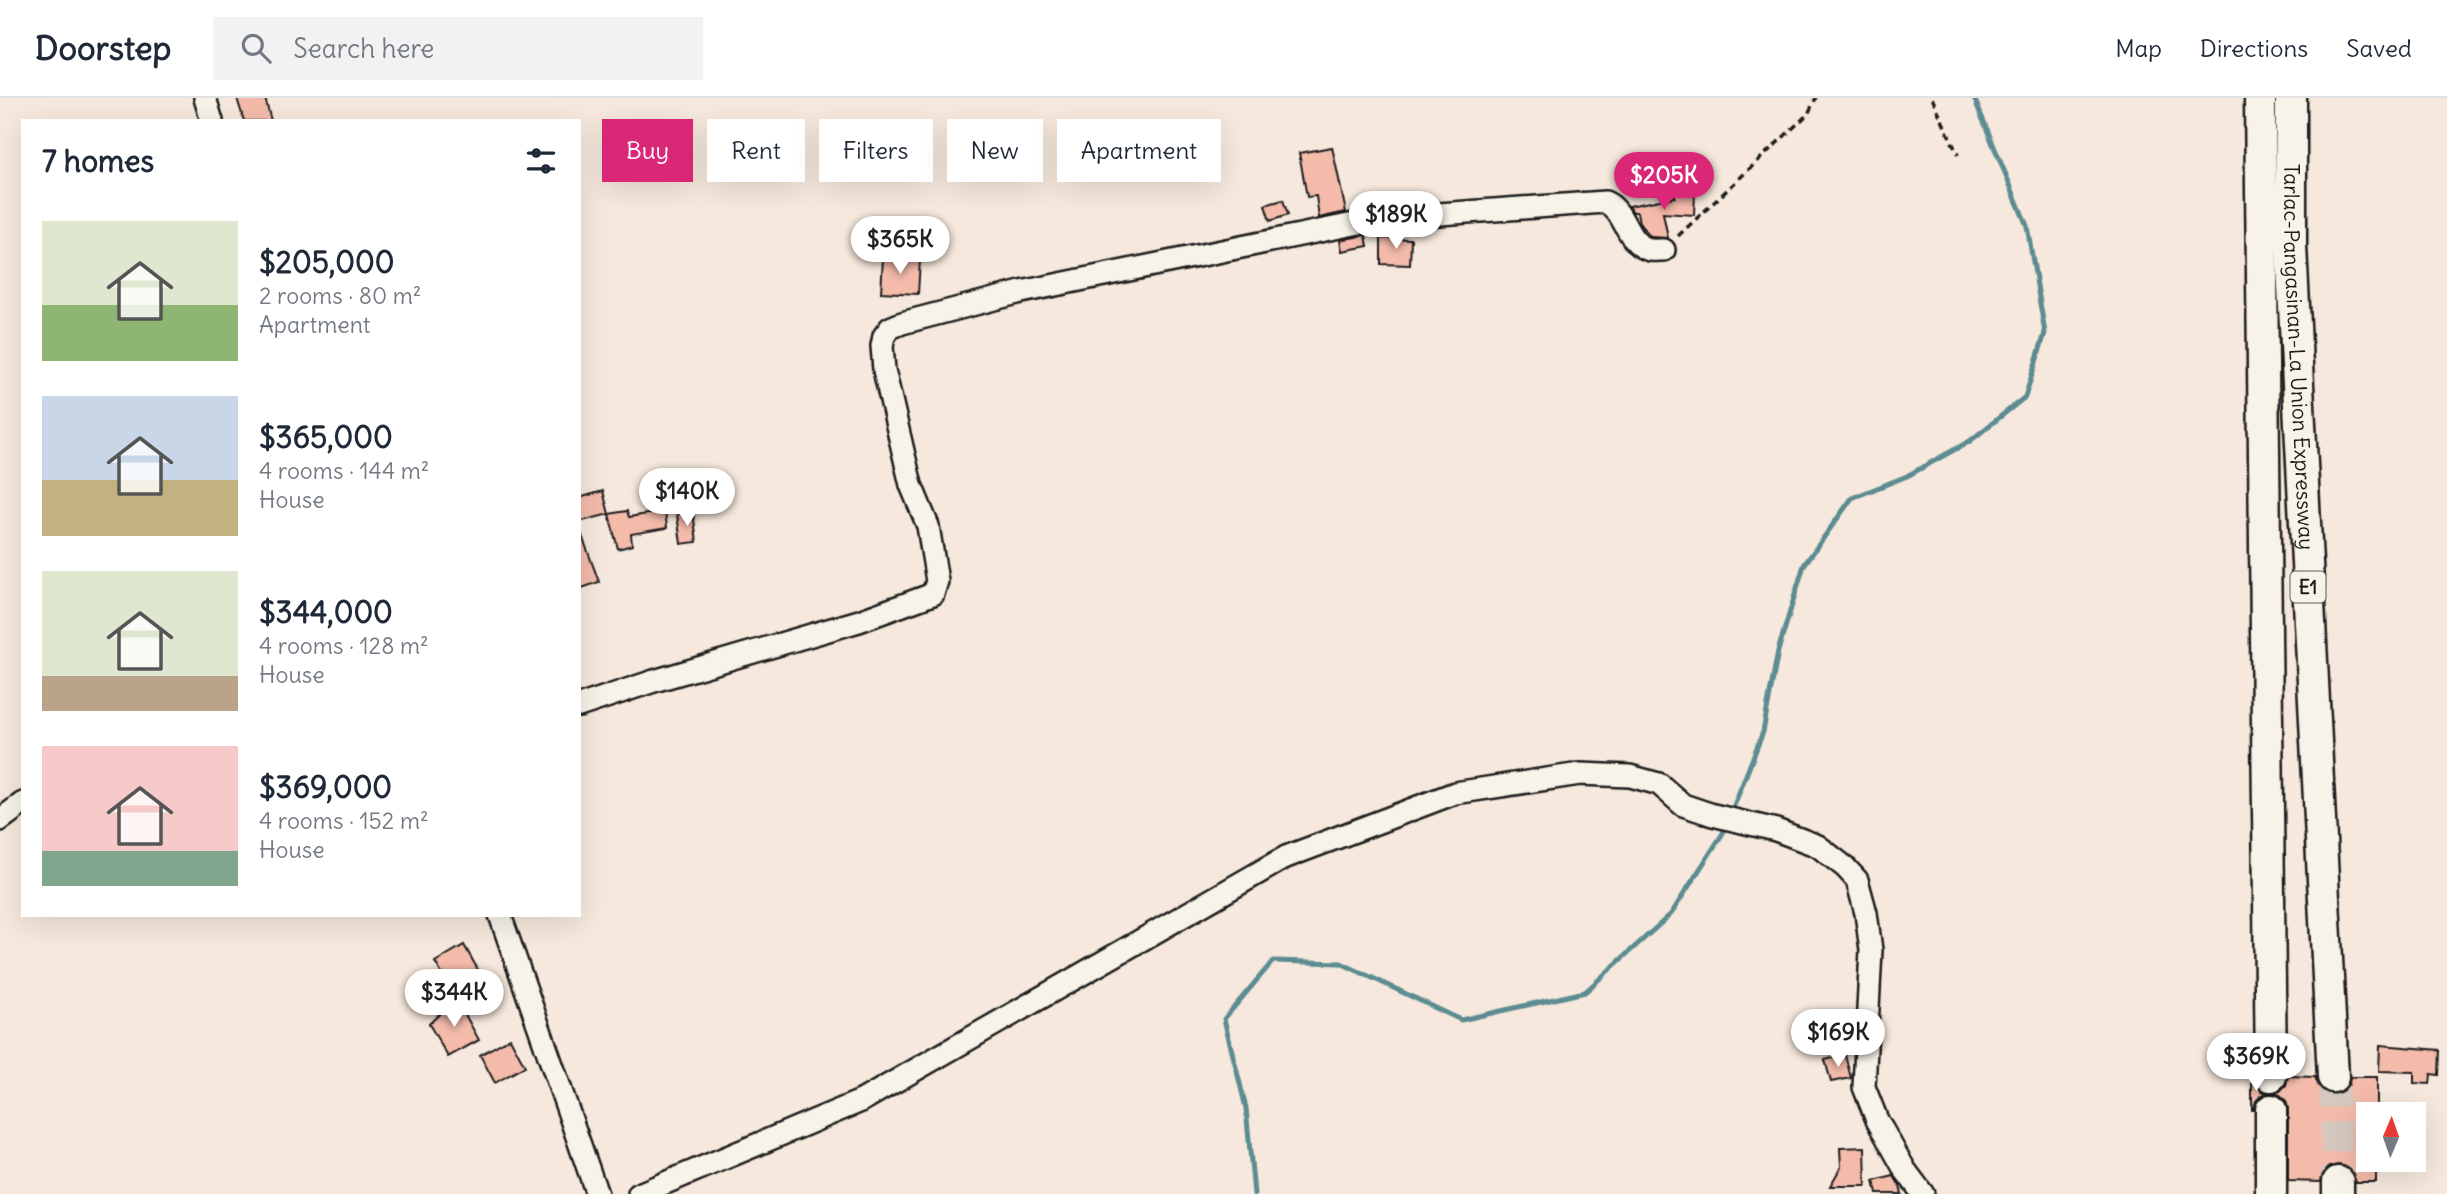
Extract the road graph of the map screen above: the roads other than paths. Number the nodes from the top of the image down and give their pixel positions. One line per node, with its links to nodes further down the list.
1 (205, 98): 4 (street)
2 (2260, 98): 10 (highway, Tarlac-Pangasinan-La Union Expressway / E1)
3 (2291, 98): 11 (highway, Tarlac-Pangasinan-La Union Expressway / E1)
4 (211, 119)
5 (1664, 250): 6 (street)
6 (581, 705)
7 (21, 804): 8 (street)
8 (0, 820)
9 (501, 917): 13 (street)
10 (2271, 1076)
11 (2333, 1077)
12 (2271, 1110): 16 (highway)
13 (597, 1194)
14 (639, 1194): 15 (street)
15 (1923, 1194)
16 (2271, 1194)

